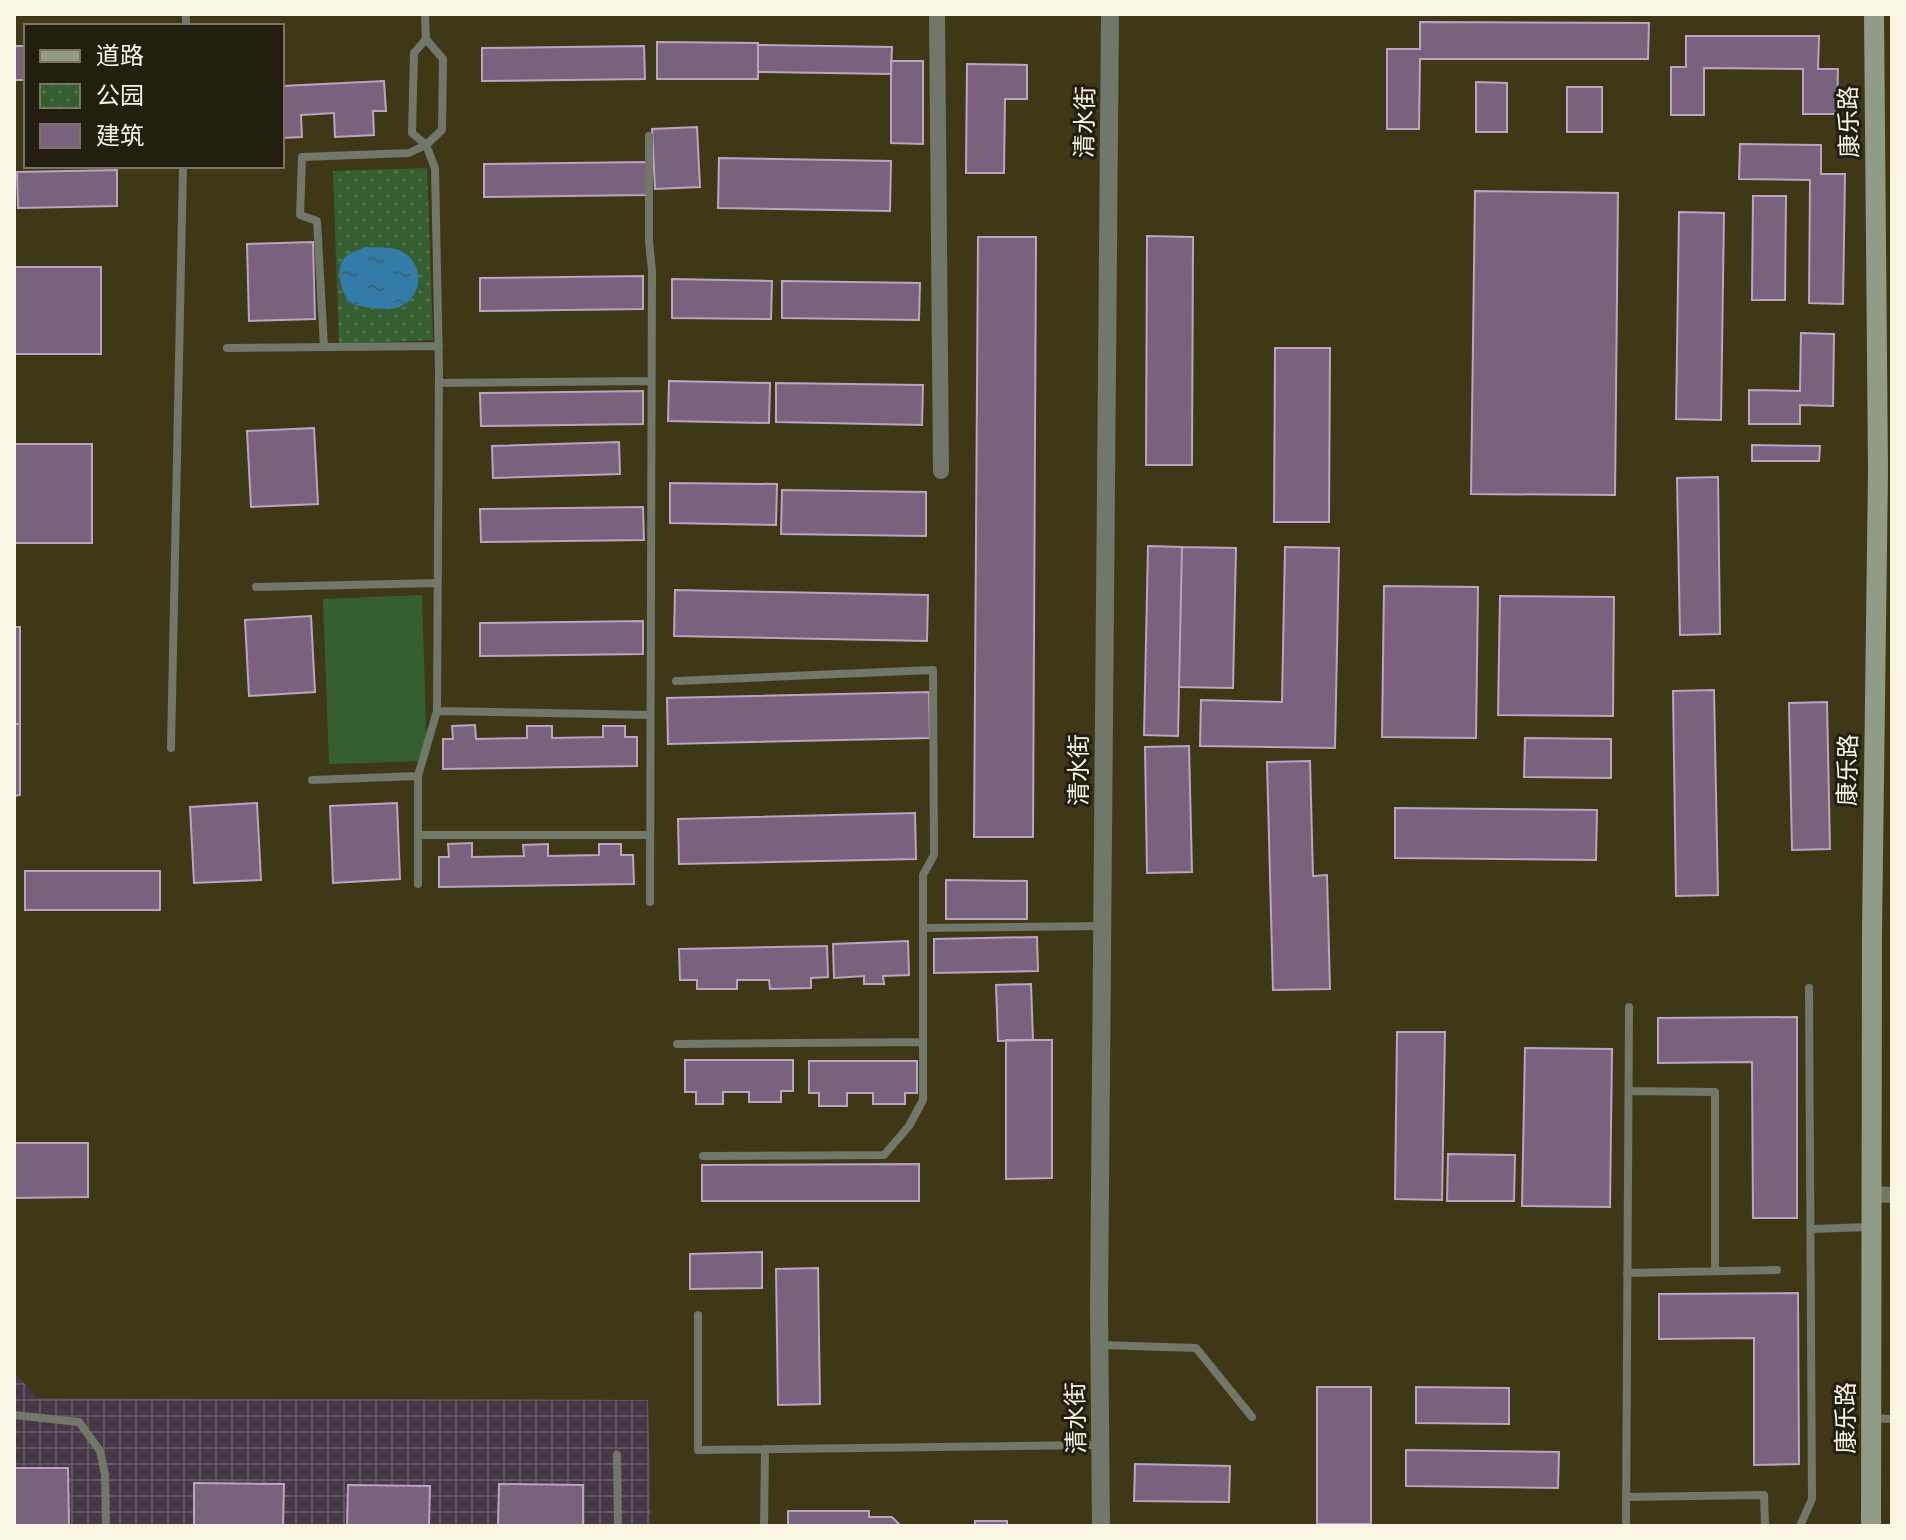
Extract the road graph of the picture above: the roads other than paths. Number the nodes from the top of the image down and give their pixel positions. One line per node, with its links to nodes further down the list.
1 (425, 14): 5 (lane)
2 (937, 14): 14 (street)
3 (1110, 14): 27 (street, 清水街)
4 (1874, 14): 35 (main road, 康乐路)
5 (426, 39): 7 (lane); 7 (lane)
6 (649, 136): 12 (lane)
7 (426, 145): 9 (lane); 10 (lane)
8 (183, 168): 20 (lane)
9 (439, 346): 10 (lane); 13 (lane)
10 (324, 347): 11 (lane)
11 (227, 348)
12 (651, 381): 13 (lane); 19 (lane)
13 (439, 383): 15 (lane)
14 (941, 471)
15 (438, 583): 16 (lane); 18 (lane)
16 (256, 587)
17 (676, 681): 28 (lane)
18 (437, 711): 19 (lane); 21 (lane)
19 (650, 715): 24 (lane)
20 (171, 748)
21 (418, 776): 22 (lane); 23 (lane)
22 (312, 780)
23 (418, 835): 24 (lane); 25 (lane)
24 (650, 835): 26 (lane)
25 (418, 884)
26 (650, 902)
27 (1102, 926): 28 (lane); 42 (street, 清水街)
28 (924, 928): 31 (lane)
29 (1809, 988): 37 (lane)
30 (1629, 1007): 33 (lane)
31 (923, 1042): 32 (lane); 34 (lane)
32 (677, 1044)
33 (1629, 1091): 39 (lane); 40 (lane)
34 (703, 1156)
35 (1882, 1195): 36 (main road, 康乐路)
36 (1872, 1227): 37 (lane); 45 (main road, 康乐路)
37 (1811, 1229): 56 (lane)
38 (1777, 1270): 39 (lane)
39 (1715, 1271): 40 (lane)
40 (1627, 1273): 49 (lane)
41 (698, 1315): 47 (lane)
42 (1099, 1345): 44 (lane); 46 (street, 清水街)
43 (14, 1415): 50 (lane)
44 (1252, 1417)
45 (1882, 1418): 57 (main road, 康乐路)
46 (1100, 1445): 47 (lane); 53 (street, 清水街)
47 (765, 1449): 52 (lane)
48 (617, 1455): 51 (lane)
49 (1626, 1497): 54 (lane); 55 (lane)
50 (106, 1526)
51 (618, 1526)
52 (764, 1526)
53 (1101, 1526)
54 (1626, 1526)
55 (1765, 1526)
56 (1800, 1526)
57 (1871, 1526)

